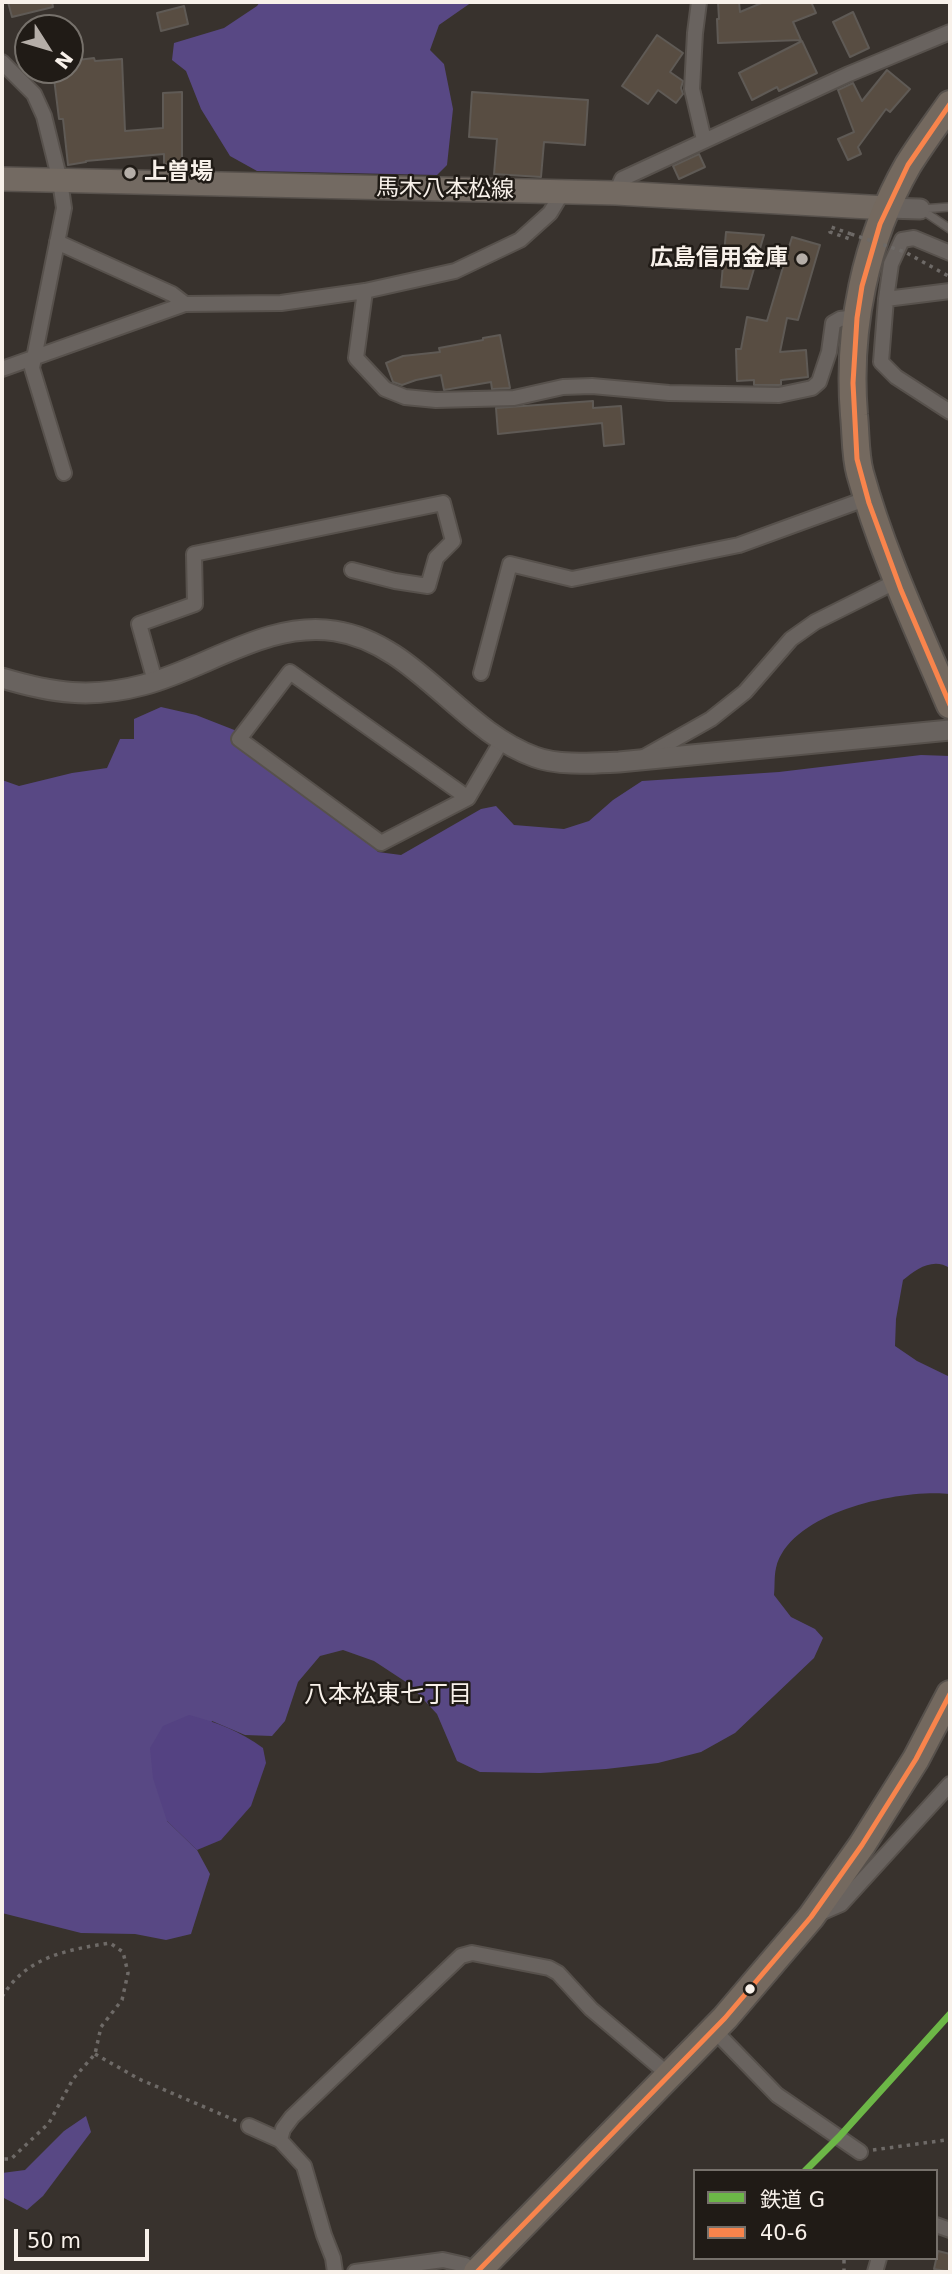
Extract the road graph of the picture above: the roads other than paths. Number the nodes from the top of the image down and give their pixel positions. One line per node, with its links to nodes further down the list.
1 (699, 2): 6 (street)
2 (950, 33): 6 (street)
3 (2, 50): 4 (street)
4 (6, 66): 8 (street)
5 (950, 104): 12 (highway)
6 (704, 140): 10 (street)
7 (2, 178): 8 (main road, 馬木八本松線)
8 (60, 181): 9 (main road, 馬木八本松線); 15 (street)
9 (562, 193): 10 (main road, 馬木八本松線); 17 (street)
10 (616, 193): 12 (main road, 馬木八本松線)
11 (950, 206): 13 (lane)
12 (887, 208): 13 (street); 21 (highway)
13 (920, 209): 14 (lane)
14 (950, 229)
15 (57, 242): 20 (street); 22 (street)
16 (950, 253): 19 (street)
17 (365, 291): 20 (street); 21 (street)
18 (950, 291): 19 (street)
19 (890, 298): 24 (street)
20 (186, 304): 22 (street)
21 (857, 317): 26 (highway)
22 (33, 358): 23 (street); 25 (street)
23 (2, 369)
24 (950, 412)
25 (64, 473)
26 (869, 498): 28 (highway); 29 (street)
27 (352, 570): 31 (street)
28 (897, 581): 32 (highway); 35 (street)
29 (481, 673)
30 (2, 678): 31 (street)
31 (155, 681): 34 (street)
32 (950, 705)
33 (950, 730): 35 (street)
34 (501, 742): 35 (street); 36 (street)
35 (641, 759)
36 (468, 798): 36 (street)
37 (950, 1694): 39 (highway)
38 (950, 1784): 39 (street)
39 (811, 1917): 40 (highway)
40 (713, 2029): 41 (highway); 44 (street)
41 (669, 2074): 43 (street); 48 (highway)
42 (249, 2126): 43 (street)
43 (280, 2140): 45 (street)
44 (859, 2152)
45 (335, 2272)
46 (355, 2272): 47 (street)
47 (471, 2272)
48 (477, 2272)

